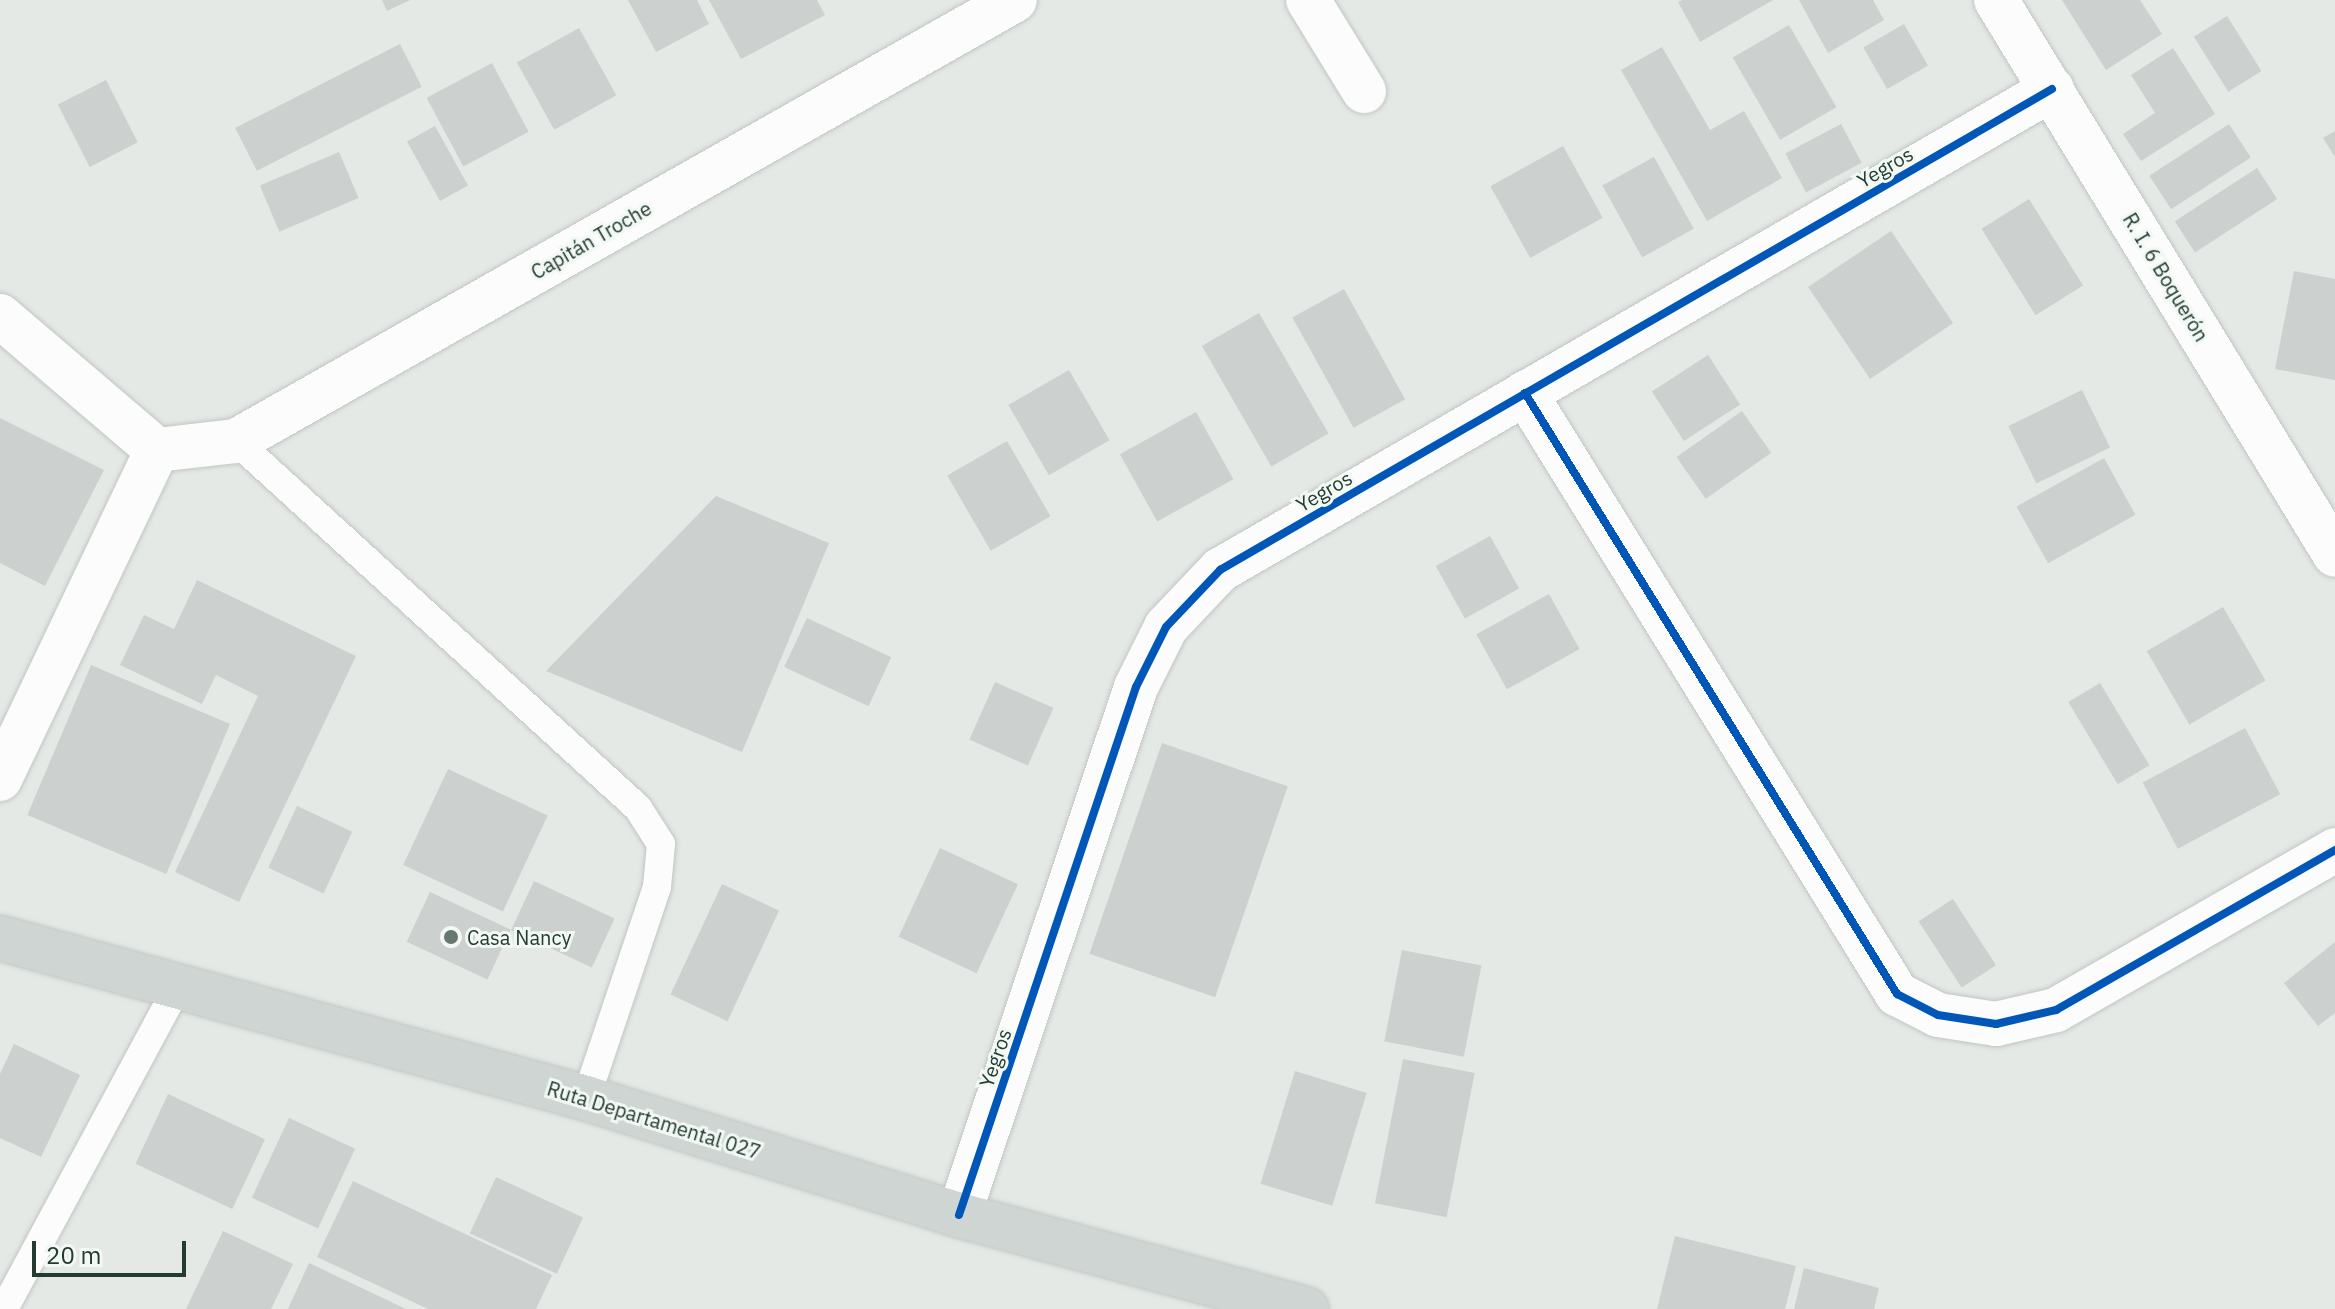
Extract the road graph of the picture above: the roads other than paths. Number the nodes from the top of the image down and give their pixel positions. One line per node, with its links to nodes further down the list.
1 (1015, 0): 8 (street, Capitán Troche)
2 (1308, 0): 5 (street)
3 (1996, 0): 4 (street, R. I. 6 Boquerón)
4 (2052, 89): 7 (street, Yegros); 10 (street, R. I. 6 Boquerón)
5 (1364, 91)
6 (0, 316): 9 (street)
7 (1525, 393): 13 (street); 17 (street, Yegros)
8 (236, 441): 9 (street, Capitán Troche); 16 (lane)
9 (157, 450): 12 (street)
10 (2323, 508): 11 (street, R. I. 6 Boquerón)
11 (2335, 555)
12 (0, 779)
13 (2335, 850)
14 (0, 938): 15 (main road, Ruta Departamental 027)
15 (178, 986): 16 (main road, Ruta Departamental 027); 18 (lane)
16 (586, 1098): 17 (main road, Ruta Departamental 027)
17 (959, 1215): 19 (main road, Ruta Departamental 027)
18 (4, 1309)
19 (1306, 1309)

